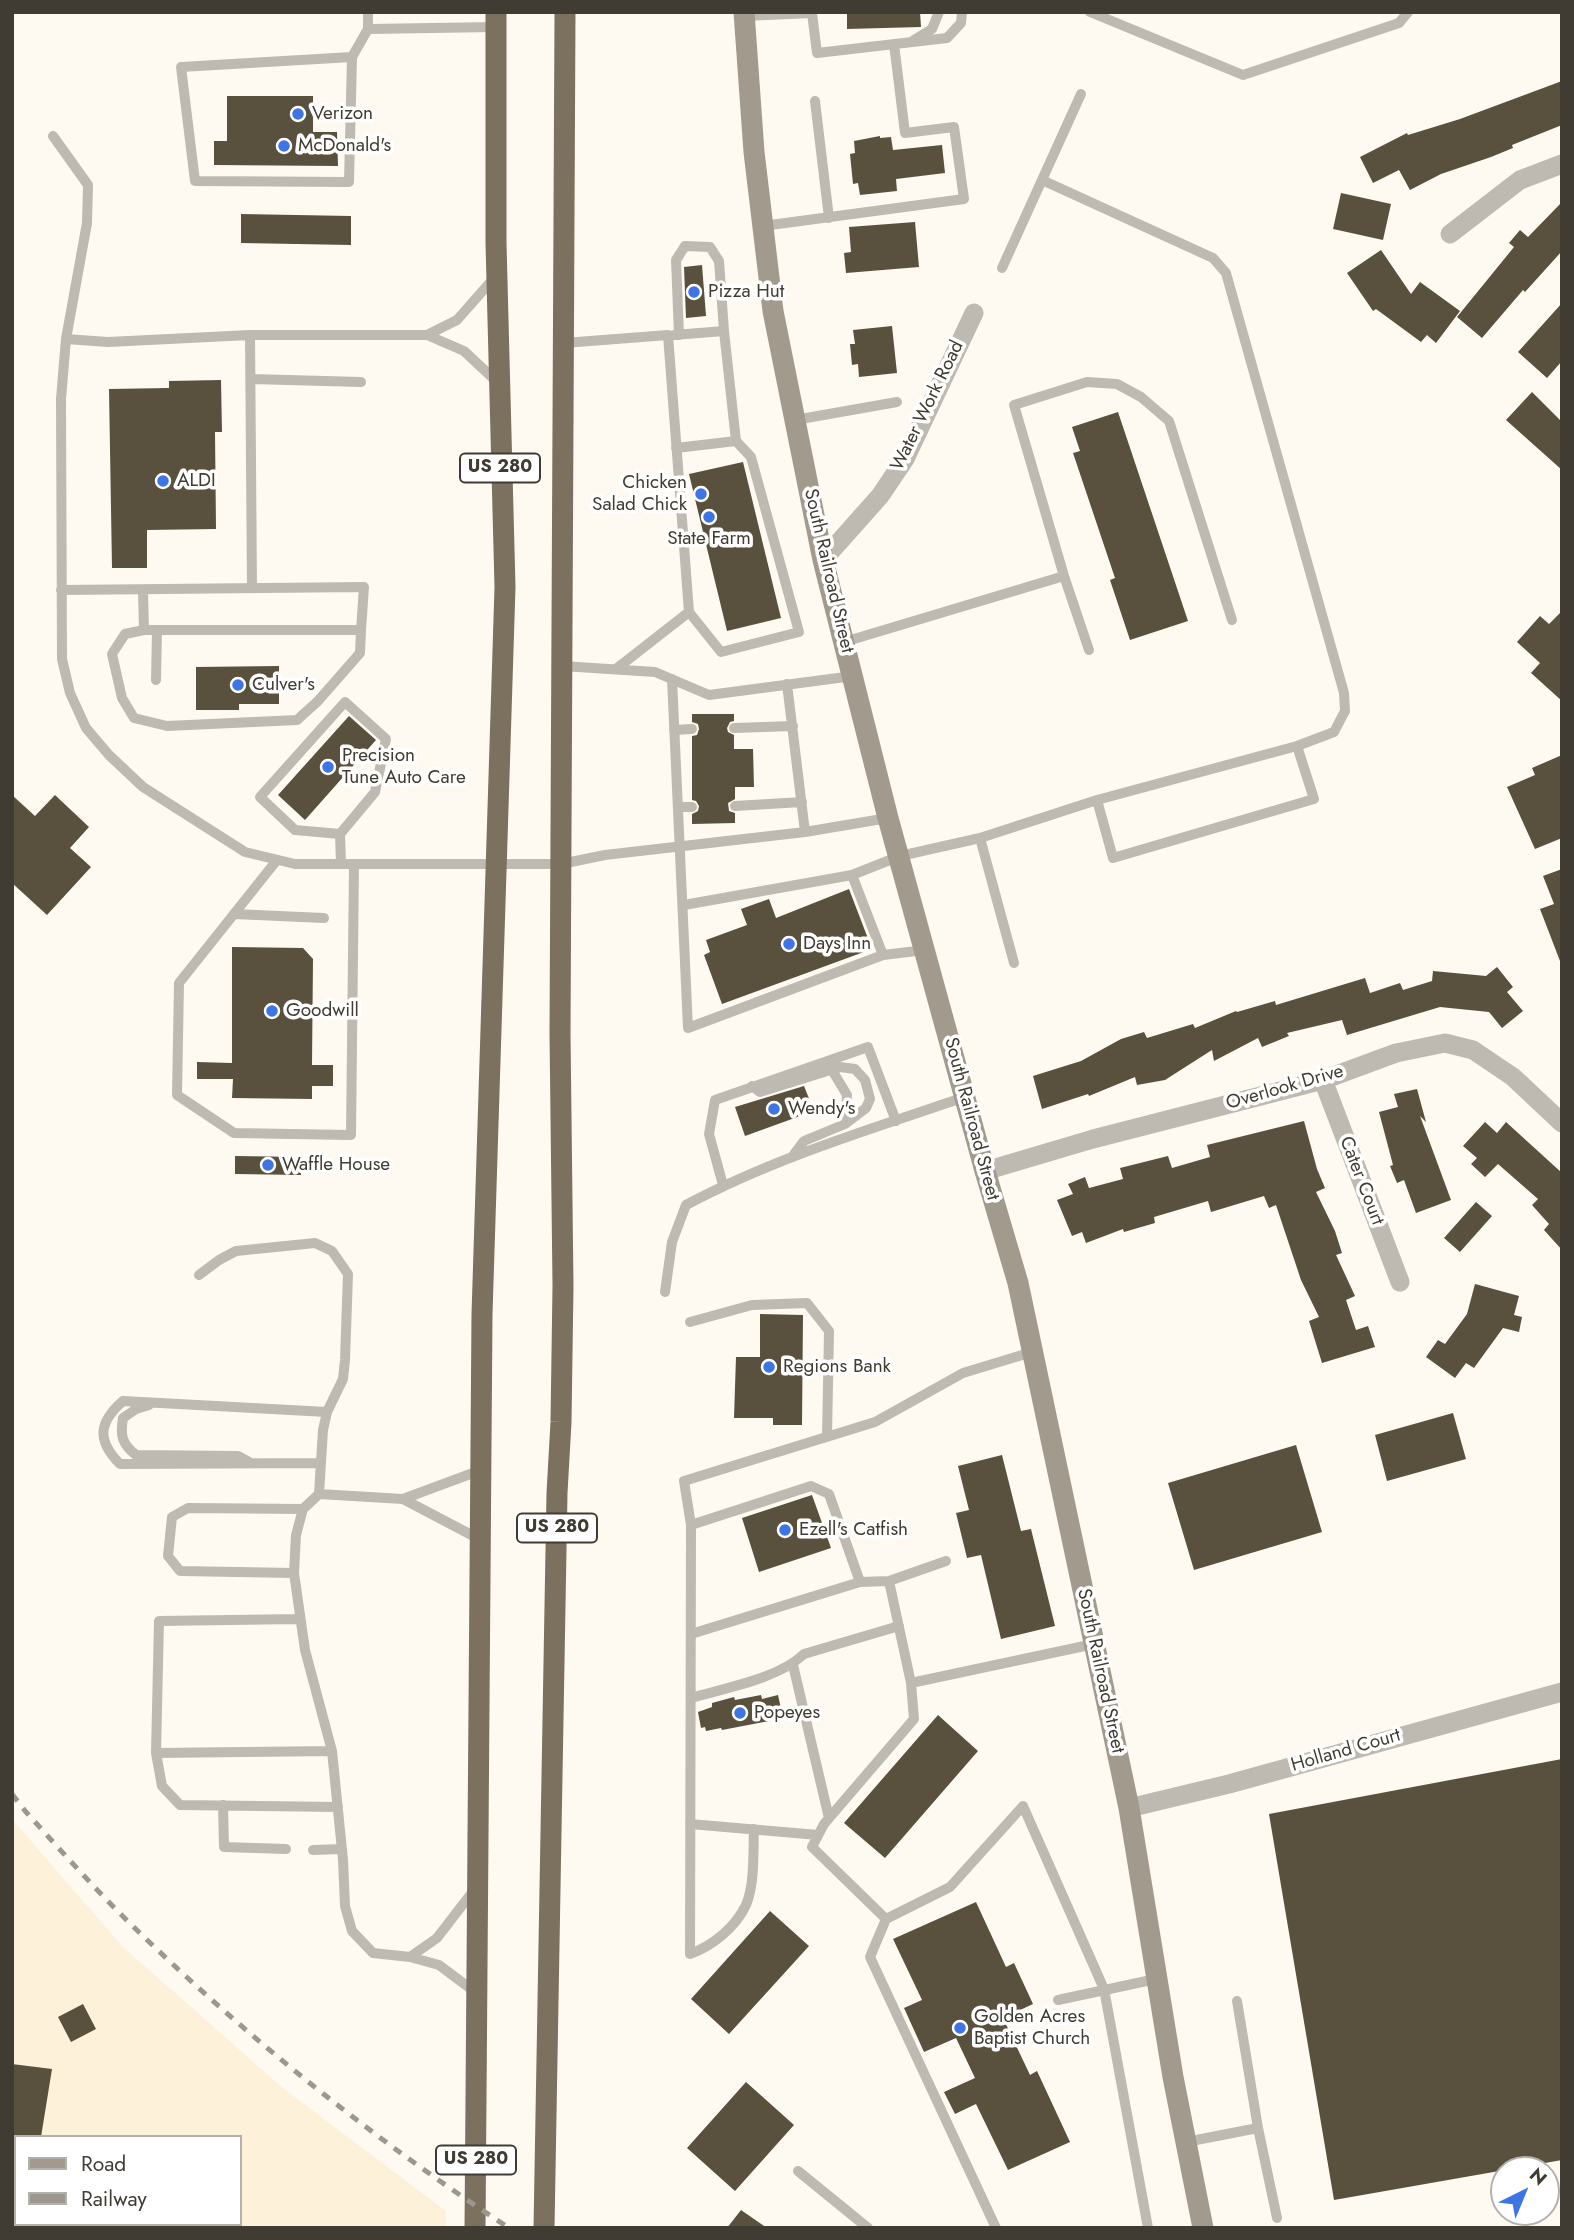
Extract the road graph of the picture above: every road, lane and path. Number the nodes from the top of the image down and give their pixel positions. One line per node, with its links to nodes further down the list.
1 (368, 12): 10 (lane)
2 (565, 12): 30 (highway, US 280)
3 (939, 12): 11 (lane)
4 (962, 12): 11 (lane)
5 (1090, 12): 6 (lane)
6 (1408, 12)
7 (812, 13): 8 (lane); 12 (lane)
8 (744, 14): 20 (street, South Railroad Street)
9 (496, 20): 10 (lane); 23 (highway, US 280)
10 (368, 29): 13 (lane)
11 (911, 42): 12 (lane)
12 (894, 44): 19 (lane)
13 (352, 57): 13 (lane)
14 (1081, 94): 18 (lane)
15 (815, 100): 19 (lane)
16 (53, 136): 29 (lane)
17 (1562, 164): 21 (street)
18 (1042, 180): 22 (lane); 60 (lane)
19 (829, 218): 20 (lane)
20 (763, 226): 35 (street, South Railroad Street)
21 (1450, 234)
22 (1002, 268)
23 (497, 275): 27 (lane); 33 (highway, US 280)
24 (974, 313): 38 (street, Water Work Road)
25 (724, 331): 28 (lane); 28 (lane); 36 (lane)
26 (250, 335): 27 (lane); 29 (lane); 31 (lane)
27 (427, 335): 33 (lane)
28 (674, 335): 30 (lane); 37 (lane)
29 (66, 339): 41 (lane)
30 (564, 343): 50 (highway, US 280)
31 (251, 379): 32 (lane); 40 (lane)
32 (361, 382)
33 (499, 384): 73 (highway, US 280)
34 (897, 402): 35 (lane)
35 (795, 421): 38 (street, South Railroad Street)
36 (736, 441): 37 (lane); 43 (lane)
37 (676, 448): 43 (lane)
38 (823, 560): 48 (street, South Railroad Street)
39 (1064, 576): 44 (lane); 48 (lane); 49 (lane)
40 (252, 589): 42 (lane); 47 (lane)
41 (61, 590): 42 (lane); 72 (lane)
42 (143, 591): 45 (lane)
43 (689, 612): 51 (lane)
44 (1232, 620)
45 (144, 630): 46 (lane); 47 (lane)
46 (157, 630): 47 (lane); 54 (lane)
47 (361, 630)
48 (844, 642): 52 (street, South Railroad Street)
49 (1088, 650)
50 (562, 666): 51 (lane); 76 (highway, US 280)
51 (616, 669): 53 (lane)
52 (853, 676): 55 (lane); 66 (street, South Railroad Street)
53 (672, 679): 55 (lane); 59 (lane)
54 (156, 680)
55 (787, 684): 56 (lane)
56 (793, 726): 57 (lane); 62 (lane)
57 (734, 728)
58 (692, 729): 59 (lane)
59 (674, 730): 64 (lane)
60 (1297, 746): 61 (lane); 61 (lane)
61 (1097, 800): 69 (lane)
62 (802, 802): 63 (lane); 67 (lane)
63 (735, 806)
64 (678, 807): 65 (lane); 70 (lane)
65 (692, 807)
66 (888, 818): 67 (lane); 71 (street, South Railroad Street)
67 (805, 832): 70 (lane)
68 (340, 834): 68 (lane); 74 (lane)
69 (980, 838): 71 (lane); 83 (lane)
70 (680, 847): 76 (lane); 78 (lane)
71 (900, 856): 77 (lane); 81 (street, South Railroad Street)
72 (277, 860): 74 (lane); 79 (lane)
73 (496, 863): 75 (lane); 76 (lane); 104 (highway, US 280)
74 (341, 864): 75 (lane)
75 (354, 864): 79 (lane)
76 (561, 864): 147 (highway, US 280)
77 (852, 875): 78 (lane); 82 (lane)
78 (684, 905): 82 (lane)
79 (234, 914): 80 (lane)
80 (324, 918)
81 (925, 950): 82 (lane); 87 (street, South Railroad Street)
82 (884, 955)
83 (1014, 963)
84 (832, 1070): 86 (lane); 89 (lane); 89 (lane)
85 (1323, 1080): 90 (street, Overlook Drive); 92 (street, Overlook Drive); 95 (street, Cater Court)
86 (752, 1086): 88 (lane); 93 (lane)
87 (965, 1097): 88 (lane); 92 (street, South Railroad Street)
88 (896, 1121): 91 (lane)
89 (845, 1124): 91 (lane)
90 (1562, 1124)
91 (791, 1158): 93 (lane)
92 (985, 1171): 98 (street, South Railroad Street)
93 (723, 1185): 96 (lane)
94 (199, 1275): 100 (lane)
95 (1400, 1282)
96 (665, 1292)
97 (690, 1322): 101 (lane)
98 (1032, 1352): 101 (lane); 117 (street, South Railroad Street)
99 (160, 1403): 100 (lane); 103 (lane); 103 (lane)
100 (327, 1412): 102 (lane)
101 (827, 1437): 108 (lane)
102 (319, 1463): 103 (lane); 105 (lane)
103 (250, 1464)
104 (482, 1469): 106 (lane); 109 (highway, US 280)
105 (319, 1494): 106 (lane); 107 (lane)
106 (402, 1499): 109 (lane)
107 (303, 1509): 111 (lane); 111 (lane)
108 (691, 1525): 113 (lane); 116 (lane)
109 (481, 1540): 134 (highway, US 280)
110 (946, 1562): 112 (lane)
111 (294, 1573): 114 (lane)
112 (889, 1581): 113 (lane); 115 (lane)
113 (860, 1582): 116 (lane)
114 (300, 1619): 122 (lane); 123 (lane)
115 (899, 1626): 118 (lane); 119 (lane)
116 (691, 1634): 121 (lane)
117 (1094, 1644): 119 (lane); 126 (street, South Railroad Street)
118 (793, 1665): 121 (lane); 127 (lane)
119 (911, 1684): 127 (lane)
120 (1562, 1692): 126 (street, Holland Court)
121 (691, 1698): 128 (lane)
122 (332, 1751): 123 (lane); 125 (lane)
123 (156, 1753): 124 (lane)
124 (223, 1805): 125 (lane); 131 (lane)
125 (338, 1807): 132 (lane)
126 (1129, 1808): 137 (street, South Railroad Street)
127 (830, 1818): 130 (lane)
128 (690, 1824): 129 (lane); 129 (lane)
129 (754, 1829): 130 (lane)
130 (818, 1835): 135 (lane)
131 (286, 1849)
132 (342, 1849): 133 (lane); 136 (lane)
133 (313, 1850)
134 (478, 1883): 136 (lane); 139 (highway, US 280)
135 (886, 1919): 138 (lane); 149 (lane)
136 (410, 1957): 139 (lane)
137 (1156, 1979): 138 (lane); 143 (street, South Railroad Street)
138 (1104, 1989): 140 (lane); 150 (lane)
139 (477, 1994): 146 (highway, US 280)
140 (1058, 2000)
141 (1237, 2001): 142 (lane)
142 (1258, 2128): 143 (lane); 145 (lane)
143 (1186, 2142): 151 (street, South Railroad Street)
144 (798, 2171): 148 (lane)
145 (1276, 2218)
146 (475, 2228)
147 (544, 2228)
148 (868, 2228)
149 (996, 2228)
150 (1148, 2228)
151 (1203, 2228)

